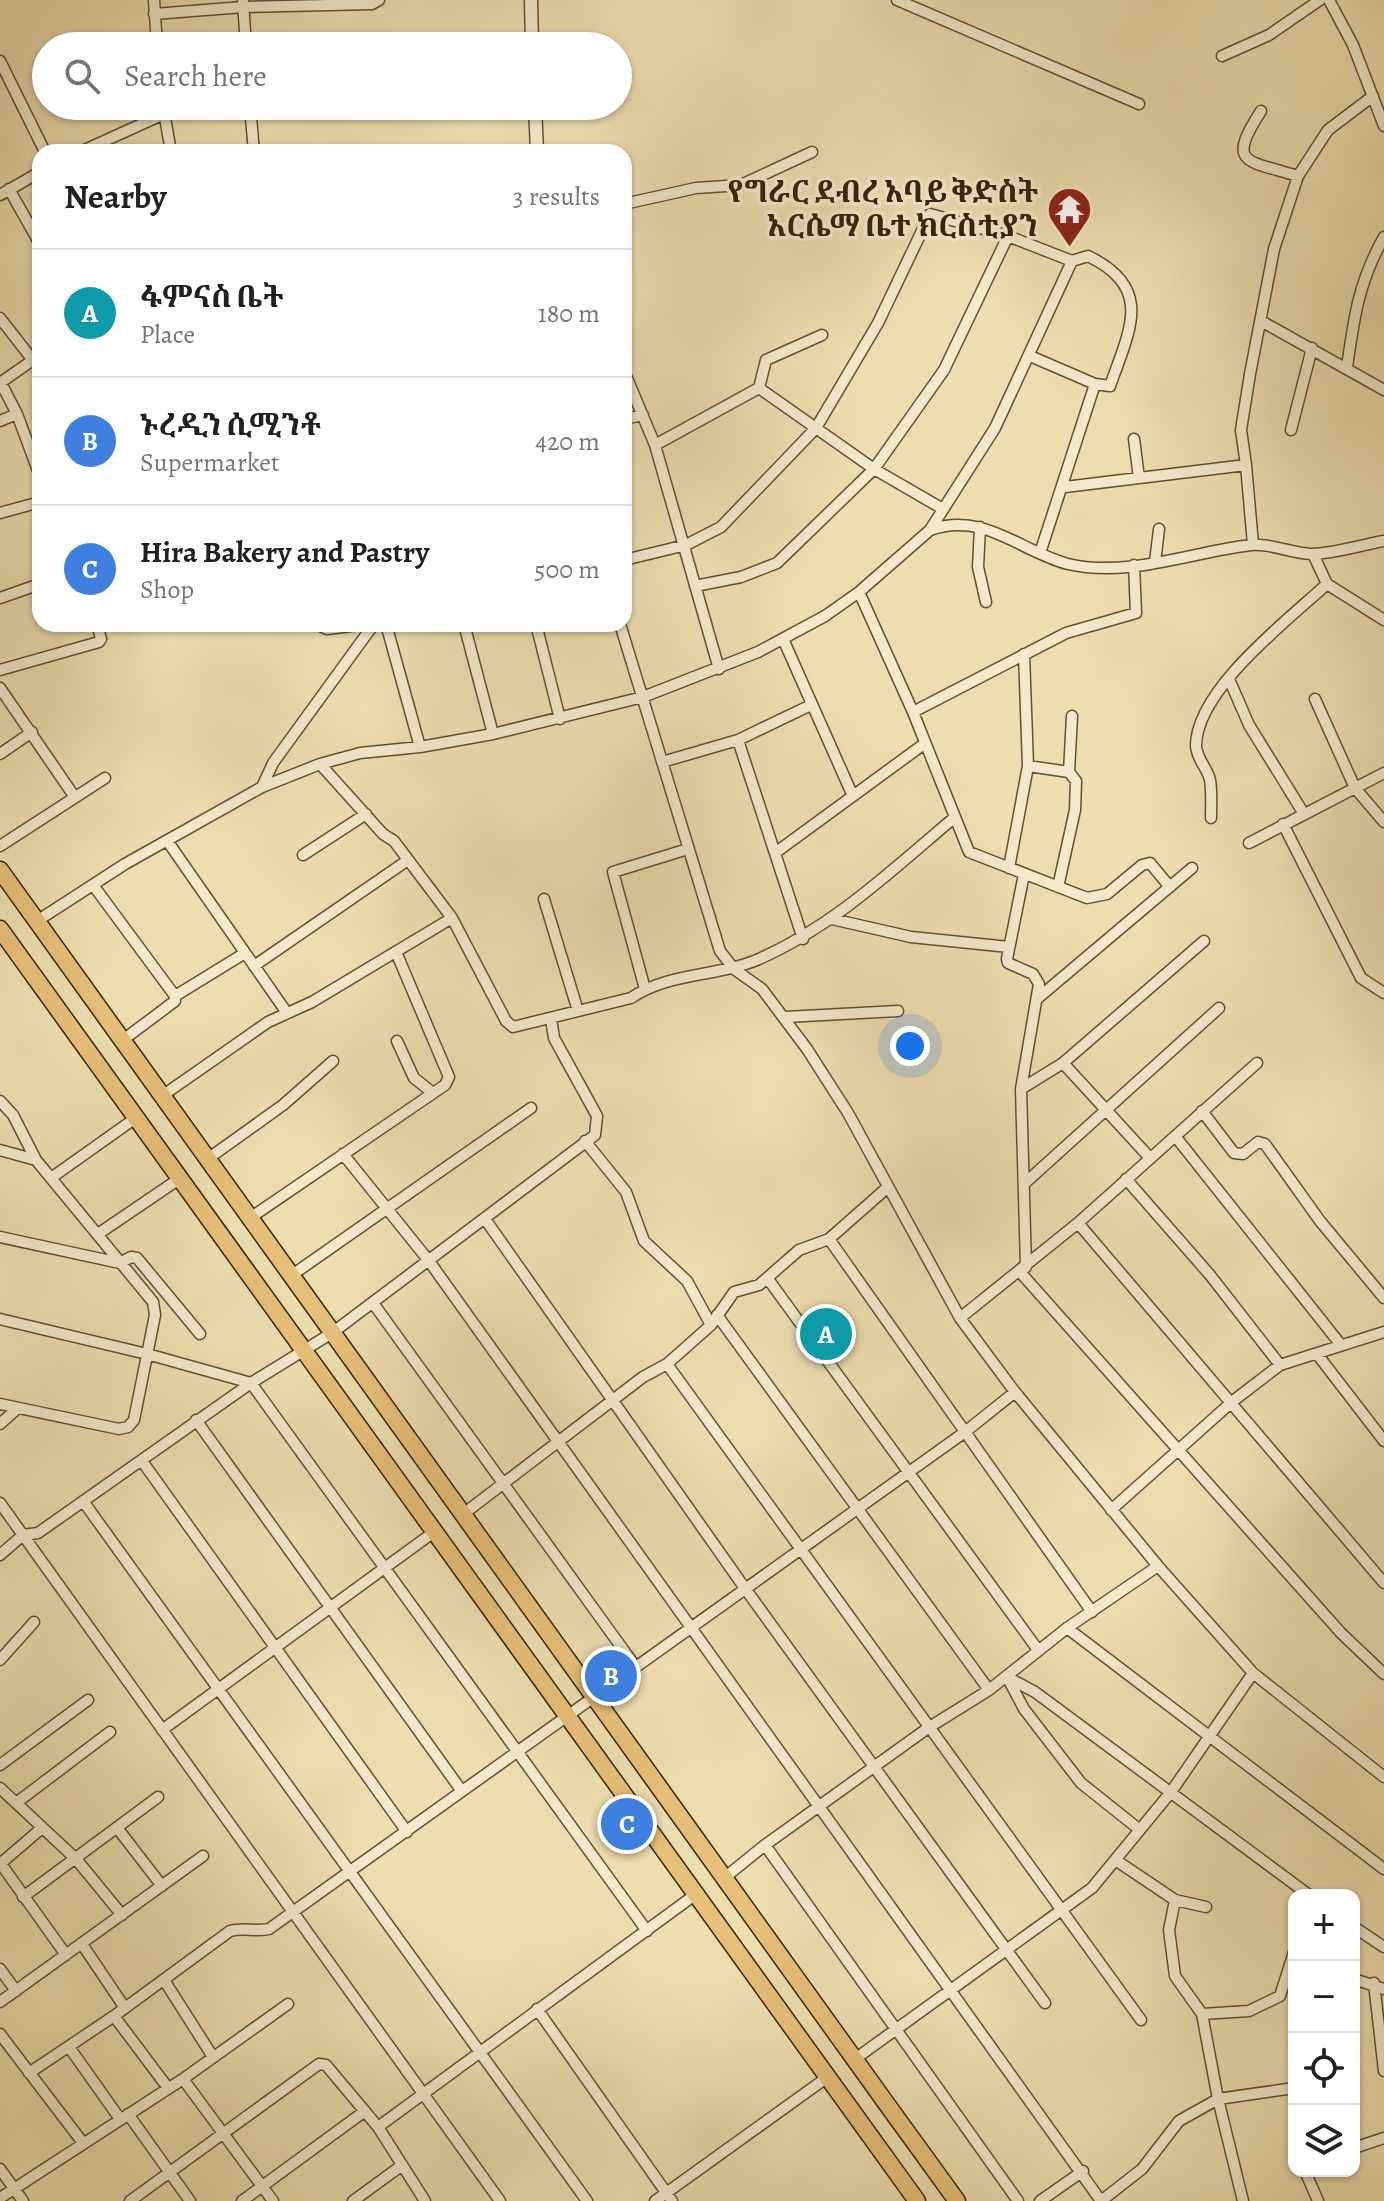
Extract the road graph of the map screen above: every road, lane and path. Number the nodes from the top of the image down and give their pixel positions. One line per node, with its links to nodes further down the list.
1 (154, 0): 8 (street)
2 (379, 0): 7 (street)
3 (531, 0): 11 (street)
4 (897, 0): 15 (street)
5 (1320, 0): 12 (street)
6 (1329, 0): 14 (street)
7 (243, 3): 8 (street); 10 (street)
8 (154, 14): 9 (street)
9 (156, 32)
10 (245, 32)
11 (532, 32)
12 (1222, 56)
13 (0, 61): 22 (street)
14 (1373, 96): 21 (street); 29 (street)
15 (1139, 104)
16 (1261, 111): 29 (street)
17 (143, 120): 23 (street)
18 (165, 120): 24 (street)
19 (251, 120): 25 (street)
20 (536, 120): 26 (street)
21 (1384, 126)
22 (41, 144)
23 (96, 144)
24 (169, 144)
25 (253, 144)
26 (537, 144)
27 (812, 152): 31 (street)
28 (32, 176): 30 (street)
29 (1298, 176): 37 (street)
30 (3, 192): 32 (street)
31 (632, 202)
32 (32, 233)
33 (1008, 236): 35 (street); 53 (street); 59 (street)
34 (1384, 237): 43 (street)
35 (1072, 261): 41 (street); 45 (street)
36 (0, 318): 40 (street)
37 (1261, 321): 39 (street); 58 (street)
38 (822, 335): 46 (street)
39 (1312, 348): 43 (street); 54 (street)
40 (32, 353)
41 (1030, 356): 45 (street); 63 (street)
42 (32, 360): 44 (street)
43 (1347, 367): 48 (street)
44 (0, 383): 49 (street)
45 (1095, 384): 61 (street)
46 (759, 388): 53 (street); 56 (street)
47 (632, 390): 50 (street)
48 (1384, 390)
49 (17, 414): 52 (street); 57 (street)
50 (643, 415): 51 (street); 56 (street)
51 (632, 417)
52 (0, 421)
53 (816, 428): 59 (street); 70 (street)
54 (1291, 430)
55 (1134, 439): 60 (street)
56 (655, 445): 70 (street)
57 (32, 454)
58 (1246, 465): 60 (street); 69 (street)
59 (874, 469): 63 (street); 77 (street)
60 (1139, 478): 61 (street)
61 (1065, 487): 71 (street)
62 (32, 504): 64 (street)
63 (943, 509): 67 (street)
64 (0, 513)
65 (980, 527): 67 (street); 71 (street); 81 (street)
66 (1159, 529): 74 (street)
67 (930, 530): 79 (street)
68 (1384, 541): 72 (street)
69 (1253, 544): 72 (street); 74 (street)
70 (686, 545): 73 (street); 77 (street)
71 (1040, 553): 75 (street)
72 (1313, 554): 76 (street)
73 (632, 558)
74 (1155, 562): 75 (street)
75 (1134, 565): 90 (street)
76 (1327, 584): 82 (street); 93 (street)
77 (695, 586): 91 (street)
78 (32, 587): 80 (street)
79 (859, 592): 89 (street); 98 (street)
80 (0, 598)
81 (986, 602)
82 (1384, 620)
83 (98, 632): 92 (street)
84 (368, 632): 113 (street)
85 (388, 632): 105 (street)
86 (466, 632): 102 (street)
87 (538, 632): 100 (street)
88 (623, 632): 95 (street)
89 (783, 639): 91 (street); 97 (street)
90 (1024, 654): 98 (street); 109 (street)
91 (719, 669): 95 (street)
92 (0, 670)
93 (1229, 679): 118 (street); 120 (street)
94 (0, 688): 101 (street)
95 (643, 697): 100 (street); 107 (street)
96 (1315, 699): 114 (street)
97 (811, 705): 103 (street); 115 (street)
98 (913, 712): 104 (street)
99 (1072, 716): 110 (street)
100 (560, 719): 102 (street)
101 (32, 732): 106 (street); 116 (street)
102 (493, 734): 105 (street)
103 (738, 740): 107 (street); 127 (street)
104 (924, 744): 115 (street); 119 (street)
105 (420, 747): 108 (street)
106 (0, 754)
107 (662, 762): 126 (street)
108 (320, 764): 113 (street); 117 (street)
109 (1028, 766): 110 (street); 130 (street)
110 (1069, 772): 135 (street)
111 (1384, 773): 114 (street)
112 (105, 778): 116 (street)
113 (262, 787): 123 (street)
114 (1355, 788): 118 (street); 121 (street)
115 (852, 794): 127 (street)
116 (74, 796): 125 (street)
117 (366, 814): 128 (street); 129 (street)
118 (1304, 814): 122 (street)
119 (955, 817): 130 (street); 139 (street)
120 (1211, 818)
121 (1384, 822)
122 (1283, 824): 124 (street); 150 (street)
123 (168, 842): 134 (street); 146 (street)
124 (1249, 843)
125 (0, 846)
126 (688, 849): 148 (street); 149 (street)
127 (775, 853): 142 (street)
128 (303, 855)
129 (408, 860): 138 (street); 147 (street)
130 (1009, 868): 133 (street)
131 (1192, 868): 136 (street)
132 (0, 870): 140 (highway)
133 (1024, 874): 135 (street); 144 (street)
134 (93, 885): 140 (street); 151 (street)
135 (1058, 887): 136 (street)
136 (1170, 887): 152 (street)
137 (544, 899): 154 (street)
138 (452, 918): 145 (street); 158 (street)
139 (832, 919): 142 (street); 144 (street)
140 (37, 921): 159 (highway)
141 (1, 933): 171 (highway)
142 (803, 939): 148 (street)
143 (1204, 941): 162 (street)
144 (1009, 947): 152 (street)
145 (396, 952): 156 (street); 165 (street)
146 (245, 953): 147 (street); 151 (street)
147 (254, 966): 156 (street)
148 (734, 969): 149 (street); 157 (street)
149 (645, 989): 154 (street)
150 (1384, 993)
151 (175, 996): 159 (street)
152 (1036, 1000): 164 (street)
153 (1219, 1008): 169 (street)
154 (578, 1011): 158 (street)
155 (898, 1011): 157 (street)
156 (287, 1013): 166 (street)
157 (785, 1017): 183 (street)
158 (551, 1019): 173 (street)
159 (123, 1040): 166 (highway)
160 (397, 1041): 165 (street)
161 (333, 1061): 176 (street)
162 (1063, 1063): 164 (street); 169 (street)
163 (1257, 1063): 170 (street)
164 (1021, 1089): 182 (street)
165 (433, 1093): 175 (street)
166 (162, 1096): 176 (highway)
167 (0, 1101): 178 (street)
168 (531, 1108): 184 (street)
169 (1106, 1110): 177 (street); 182 (street)
170 (1202, 1111): 172 (street); 196 (street)
171 (137, 1117): 179 (street); 180 (highway)
172 (1175, 1136): 177 (street); 204 (street)
173 (585, 1141): 186 (street); 200 (street)
174 (0, 1150): 178 (street)
175 (343, 1154): 184 (street); 185 (street)
176 (209, 1158): 185 (highway)
177 (1150, 1158): 181 (street)
178 (36, 1160): 179 (street)
179 (51, 1178): 188 (street)
180 (179, 1179): 188 (street); 205 (highway)
181 (1126, 1179): 187 (street); 209 (street)
182 (1025, 1183): 193 (street)
183 (888, 1187): 190 (street); 198 (street)
184 (387, 1211): 191 (street); 194 (street)
185 (250, 1218): 194 (highway)
186 (485, 1219): 191 (street); 212 (street)
187 (1078, 1223): 193 (street); 213 (street)
188 (98, 1234): 192 (street)
189 (0, 1237): 192 (street)
190 (829, 1239): 195 (street); 218 (street)
191 (429, 1261): 197 (street); 220 (street)
192 (120, 1263): 202 (street); 206 (street)
193 (1023, 1269): 198 (street); 221 (street)
194 (292, 1275): 201 (highway)
195 (768, 1279): 200 (street); 223 (street)
196 (1384, 1298)
197 (373, 1303): 201 (street); 224 (street)
198 (960, 1318): 211 (street)
199 (0, 1319): 206 (street)
200 (714, 1320): 208 (street); 227 (street)
201 (332, 1333): 205 (street); 229 (highway)
202 (200, 1334)
203 (1383, 1334): 204 (street)
204 (1341, 1345): 207 (street)
205 (303, 1349): 210 (street); 230 (highway)
206 (147, 1354): 210 (street); 215 (street)
207 (1317, 1354): 209 (street); 219 (street)
208 (667, 1364): 212 (street); 232 (street)
209 (1280, 1365): 213 (street)
210 (251, 1383): 216 (street); 235 (street)
211 (1015, 1392): 218 (street); 228 (street)
212 (614, 1400): 220 (street); 237 (street)
213 (1233, 1401): 221 (street); 236 (street)
214 (0, 1404): 215 (street)
215 (18, 1408): 217 (street)
216 (196, 1420): 222 (street); 238 (street)
217 (0, 1424)
218 (965, 1432): 223 (street); 239 (street)
219 (1384, 1441)
220 (558, 1443): 224 (street); 241 (street)
221 (1178, 1452): 228 (street); 247 (street)
222 (142, 1461): 225 (street); 243 (street)
223 (908, 1472): 227 (street); 244 (street)
224 (503, 1485): 229 (street); 246 (street)
225 (83, 1501): 231 (street); 250 (street)
226 (0, 1503): 231 (street)
227 (859, 1508): 232 (street); 251 (street)
228 (1111, 1510): 234 (street)
229 (462, 1515): 252 (highway)
230 (434, 1532): 235 (street); 254 (highway)
231 (23, 1535): 233 (street); 256 (street)
232 (800, 1550): 237 (street); 255 (street)
233 (0, 1555)
234 (1158, 1566): 239 (street); 248 (street)
235 (385, 1569): 238 (street); 259 (street)
236 (1384, 1583)
237 (744, 1587): 241 (street); 261 (street)
238 (330, 1608): 243 (street); 264 (street)
239 (1092, 1612): 242 (street)
240 (34, 1622): 245 (street)
241 (691, 1627): 246 (street); 268 (street)
242 (1067, 1628): 244 (street); 258 (street)
243 (276, 1649): 250 (street); 272 (street)
244 (1038, 1650): 249 (street)
245 (0, 1660)
246 (635, 1666): 252 (street)
247 (1383, 1670)
248 (1253, 1673): 258 (street); 262 (street)
249 (1007, 1677): 251 (street); 265 (street); 271 (street)
250 (219, 1690): 256 (street); 279 (street)
251 (989, 1690): 255 (street)
252 (594, 1697): 254 (street); 280 (highway)
253 (88, 1700): 260 (street)
254 (568, 1716): 259 (street); 283 (highway)
255 (928, 1728): 261 (street); 288 (street)
256 (162, 1730): 287 (street)
257 (110, 1732): 267 (street)
258 (1210, 1735): 265 (street); 278 (street)
259 (515, 1751): 264 (street); 290 (street)
260 (0, 1765)
261 (874, 1768): 268 (street); 294 (street)
262 (1384, 1777)
263 (0, 1788): 267 (street)
264 (461, 1790): 272 (street)
265 (1171, 1792): 271 (street); 282 (street)
266 (158, 1797): 270 (street)
267 (16, 1803): 269 (street)
268 (819, 1806): 273 (street); 301 (street)
269 (42, 1828): 275 (street); 277 (street)
270 (118, 1829): 275 (street); 281 (street)
271 (1140, 1830): 276 (street)
272 (407, 1832): 279 (street)
273 (765, 1845): 280 (street); 312 (street)
274 (203, 1856): 281 (street)
275 (76, 1859): 284 (street); 289 (street)
276 (1117, 1861): 285 (street); 288 (street)
277 (1, 1864): 284 (street)
278 (1384, 1869)
279 (350, 1872): 287 (street); 316 (street)
280 (723, 1879): 318 (highway)
281 (162, 1886): 289 (street)
282 (1301, 1889)
283 (696, 1894): 290 (street); 321 (highway)
284 (23, 1897): 295 (street)
285 (1175, 1900): 286 (street); 309 (street)
286 (1206, 1907)
287 (292, 1912): 298 (street); 325 (street)
288 (1061, 1912): 294 (street); 311 (street)
289 (122, 1915): 292 (street)
290 (647, 1931): 308 (street)
291 (1360, 1931): 293 (street)
292 (82, 1944): 295 (street); 307 (street)
293 (1384, 1947)
294 (1005, 1949): 301 (street); 305 (street)
295 (66, 1955): 303 (street)
296 (0, 1969): 303 (street)
297 (1288, 1978): 309 (street)
298 (164, 1980): 307 (street); 317 (street)
299 (1360, 1980): 300 (street)
300 (1374, 1983): 302 (street); 319 (street)
301 (952, 1989): 312 (street); 336 (street)
302 (1384, 1989)
303 (16, 1991): 304 (street)
304 (0, 2002)
305 (1045, 2003)
306 (288, 2004): 317 (street)
307 (125, 2008): 310 (street)
308 (537, 2009): 316 (street); 341 (street)
309 (1202, 2014): 326 (street)
310 (114, 2016): 315 (street); 323 (street)
311 (1141, 2020)
312 (895, 2027): 318 (street); 355 (street)
313 (0, 2034): 314 (street)
314 (4, 2047): 320 (street)
315 (69, 2047): 320 (street); 328 (street)
316 (478, 2051): 325 (street); 351 (street)
317 (213, 2057): 322 (street)
318 (855, 2059): 354 (highway)
319 (1384, 2071)
320 (29, 2073): 332 (street)
321 (829, 2076): 341 (street); 353 (highway)
322 (183, 2079): 323 (street); 330 (street)
323 (168, 2088): 328 (street)
324 (1288, 2089): 326 (street)
325 (422, 2092): 329 (street); 350 (street)
326 (1218, 2099): 357 (street); 358 (street)
327 (365, 2111): 329 (street); 330 (street); 340 (street)
328 (124, 2116): 332 (street); 337 (street)
329 (378, 2127): 334 (street)
330 (224, 2135): 337 (street); 340 (street)
331 (1384, 2138): 333 (street)
332 (83, 2143): 339 (street)
333 (1360, 2146)
334 (401, 2166): 348 (street); 349 (street)
335 (0, 2169): 339 (street)
336 (1083, 2171): 356 (street); 357 (street)
337 (171, 2173): 344 (street); 345 (street)
338 (1308, 2177): 359 (street)
339 (15, 2186): 342 (street); 343 (street)
340 (262, 2186): 346 (street); 347 (street)
341 (669, 2197): 352 (street)
342 (0, 2198)
343 (23, 2201)
344 (130, 2201)
345 (190, 2201)
346 (242, 2201)
347 (273, 2201)
348 (353, 2201)
349 (425, 2201)
350 (500, 2201)
351 (587, 2201)
352 (655, 2201)
353 (917, 2201)
354 (957, 2201)
355 (1018, 2201)
356 (1040, 2201)
357 (1101, 2201)
358 (1243, 2201)
359 (1318, 2201)

